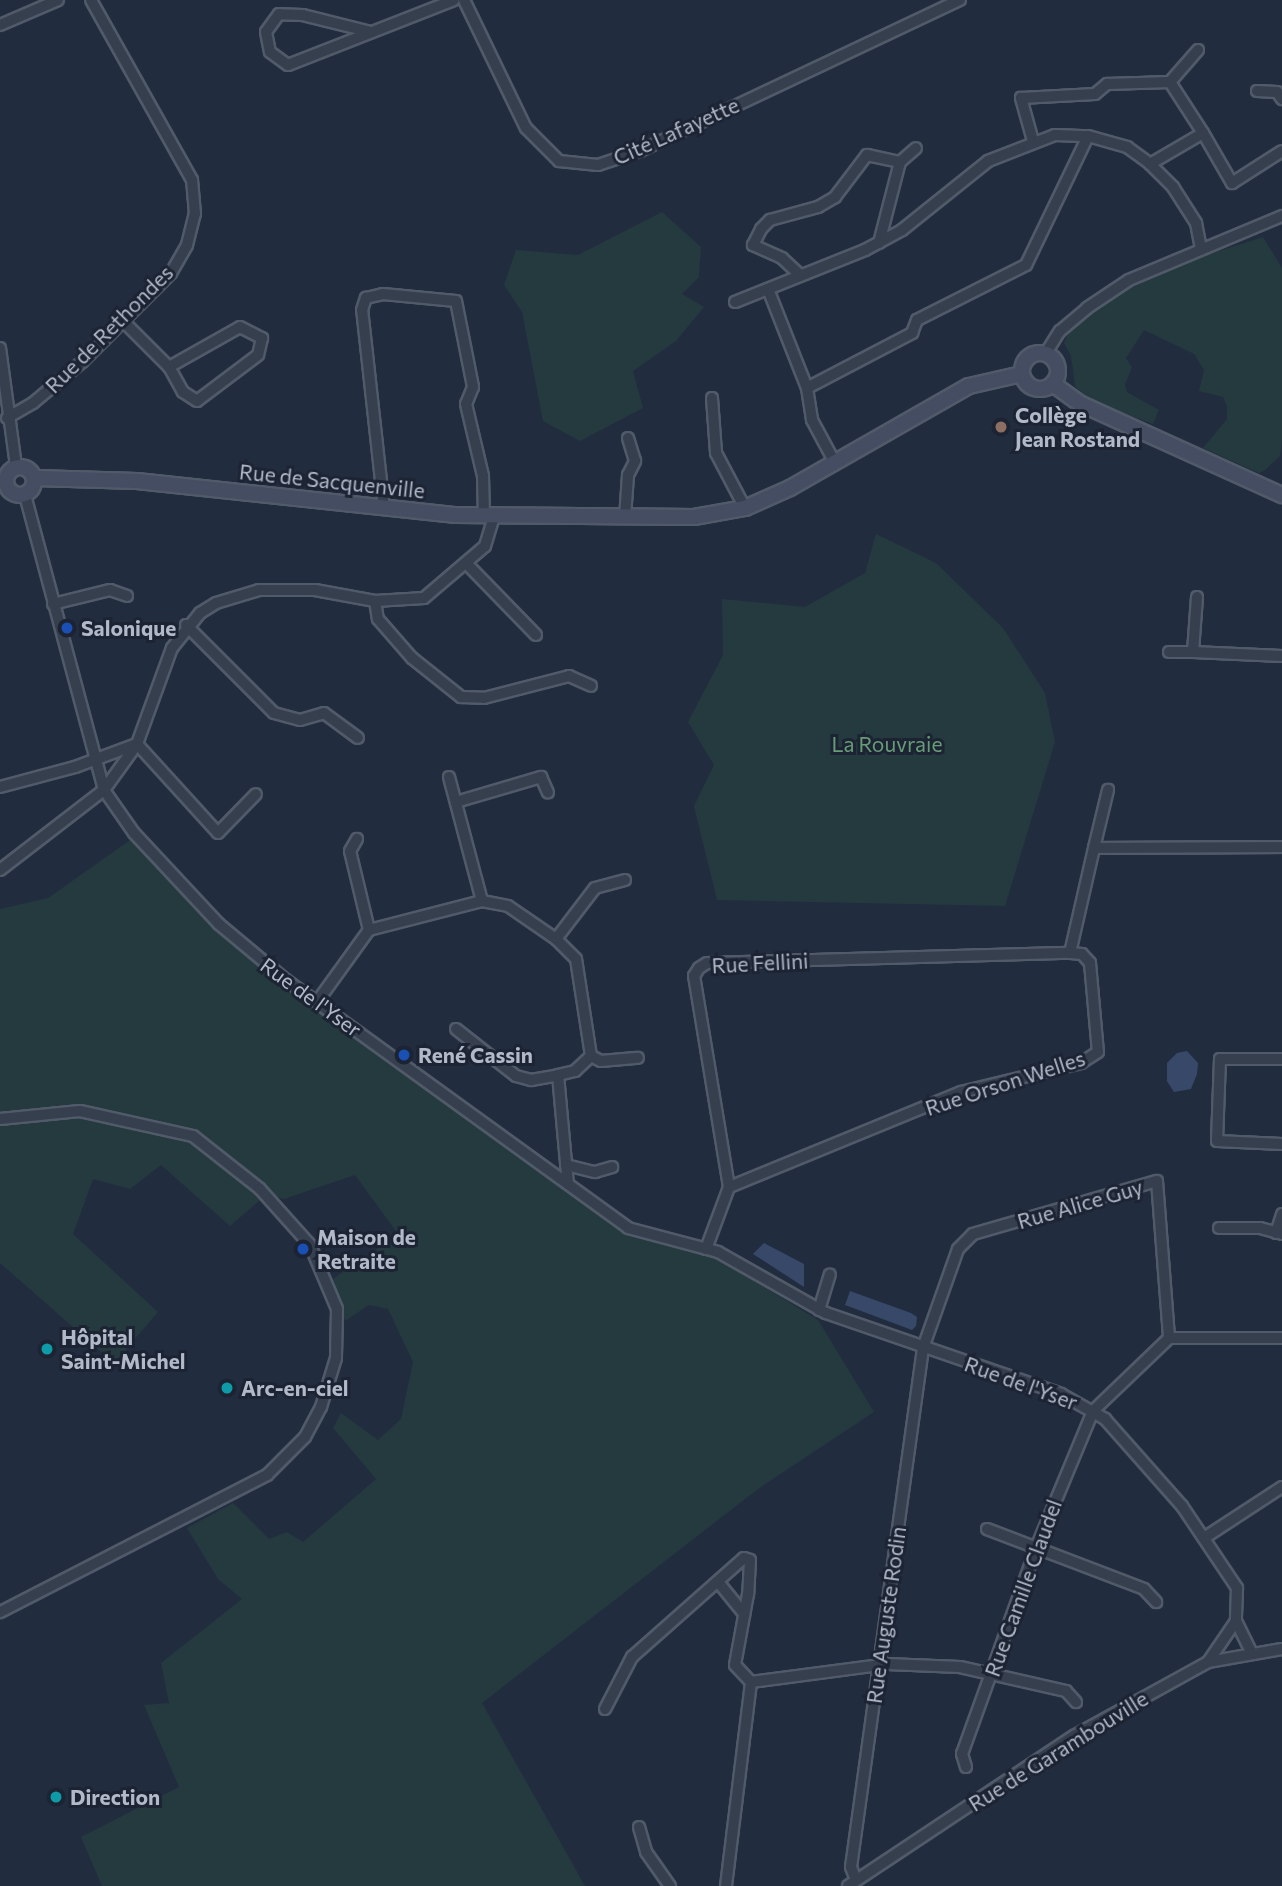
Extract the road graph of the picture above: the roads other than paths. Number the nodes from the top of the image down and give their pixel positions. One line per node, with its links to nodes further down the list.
1 (91, 0): 27 (street, Rue de Rethondes)
2 (454, 0): 7 (street)
3 (464, 0): 4 (street, Cité Lafayette)
4 (960, 0)
5 (53, 1): 6 (street)
6 (0, 24)
7 (371, 32): 7 (street)
8 (1198, 50): 9 (street)
9 (1170, 82): 12 (street); 14 (street)
10 (1257, 91): 11 (street)
11 (1282, 99)
12 (1203, 133): 16 (street); 18 (street)
13 (1088, 136): 14 (street); 18 (street); 33 (street)
14 (1033, 141): 20 (street)
15 (916, 148): 17 (street)
16 (1282, 151)
17 (900, 162): 20 (street); 21 (street)
18 (1150, 164): 22 (street)
19 (1282, 216): 22 (street)
20 (879, 243): 24 (street)
21 (753, 245): 23 (street); 24 (street)
22 (1201, 248): 29 (street)
23 (742, 253)
24 (800, 275): 25 (street)
25 (768, 289): 26 (street); 33 (street)
26 (735, 302)
27 (123, 321): 30 (street); 35 (street, Rue de Rethondes)
28 (0, 348): 35 (street)
29 (1046, 353): 31 (street); 32 (street)
30 (169, 367): 30 (street)
31 (1022, 374): 32 (street); 37 (street, Rue de Sacquenville)
32 (1053, 384): 42 (street)
33 (807, 388): 37 (street)
34 (712, 398): 44 (street)
35 (7, 418): 38 (street)
36 (628, 438): 46 (street)
37 (834, 461): 44 (street, Rue de Sacquenville)
38 (16, 467): 39 (street); 40 (street)
39 (35, 478): 41 (street); 43 (street, Rue de Sacquenville)
40 (3, 486): 41 (street)
41 (25, 495): 51 (street, Rue de l'Yser)
42 (1282, 495)
43 (384, 508): 45 (street, Rue de Sacquenville); 45 (street)
44 (745, 508): 46 (street, Rue de Sacquenville)
45 (489, 517): 46 (street, Rue de Sacquenville); 47 (street)
46 (625, 518)
47 (467, 564): 50 (street); 53 (street)
48 (127, 596): 51 (street)
49 (1197, 597): 55 (street)
50 (375, 601): 52 (street); 57 (street)
51 (53, 604): 60 (street, Rue de l'Yser)
52 (186, 625): 58 (street); 59 (street)
53 (536, 635)
54 (1170, 652): 55 (street)
55 (1193, 652): 56 (street)
56 (1282, 656)
57 (592, 686)
58 (358, 738)
59 (137, 744): 60 (street); 63 (street); 66 (street)
60 (94, 761): 62 (street); 63 (street, Rue de l'Yser)
61 (449, 776): 67 (street)
62 (0, 787)
63 (104, 790): 71 (street); 77 (street, Rue de l'Yser)
64 (1108, 790): 70 (street)
65 (548, 793): 67 (street)
66 (256, 794)
67 (456, 802): 73 (street)
68 (357, 839): 74 (street)
69 (1282, 847): 70 (street)
70 (1094, 848): 76 (street)
71 (0, 870)
72 (625, 880): 75 (street)
73 (482, 901): 74 (street); 75 (street)
74 (369, 930): 77 (street)
75 (556, 939): 79 (street)
76 (1070, 953): 88 (street, Rue Orson Welles); 88 (street, Rue Fellini)
77 (317, 1002): 87 (street, Rue de l'Yser)
78 (456, 1028): 82 (street)
79 (591, 1056): 80 (street); 82 (street)
80 (638, 1058)
81 (1282, 1059): 84 (street)
82 (558, 1075): 85 (street)
83 (0, 1119): 105 (street)
84 (1282, 1144)
85 (566, 1165): 86 (street); 87 (street)
86 (612, 1167)
87 (568, 1184): 92 (street, Rue de l'Yser)
88 (729, 1187): 92 (street, Rue Fellini)
89 (1282, 1214): 91 (street)
90 (1219, 1228): 91 (street)
91 (1279, 1234)
92 (706, 1249): 94 (street, Rue de l'Yser)
93 (830, 1275): 94 (street)
94 (819, 1310): 97 (street, Rue de l'Yser)
95 (1169, 1338): 96 (street); 97 (street, Rue Alice Guy); 98 (street)
96 (1282, 1338)
97 (923, 1348): 98 (street, Rue de l'Yser); 111 (street, Rue Auguste Rodin)
98 (1093, 1411): 101 (street, Rue de l'Yser); 102 (street, Rue Camille Claudel)
99 (1282, 1487): 101 (street)
100 (987, 1529): 102 (street)
101 (1204, 1538): 107 (street, Rue de l'Yser)
102 (1036, 1548): 104 (street); 112 (street, Rue Camille Claudel)
103 (719, 1583): 106 (street); 106 (street); 115 (street)
104 (1156, 1602)
105 (0, 1612)
106 (744, 1614): 113 (street)
107 (1236, 1621): 109 (street, Rue de l'Yser); 110 (street)
108 (1282, 1649): 109 (street, Rue de Garambouville)
109 (1251, 1652): 110 (street, Rue de Garambouville)
110 (1208, 1662): 118 (street, Rue de Garambouville)
111 (879, 1666): 112 (street); 113 (street); 118 (street, Rue Auguste Rodin)
112 (992, 1672): 114 (street); 116 (street, Rue Camille Claudel)
113 (751, 1682): 120 (street)
114 (1076, 1702)
115 (605, 1709)
116 (966, 1767)
117 (639, 1827): 119 (street)
118 (852, 1883)
119 (670, 1886)
120 (726, 1886)

